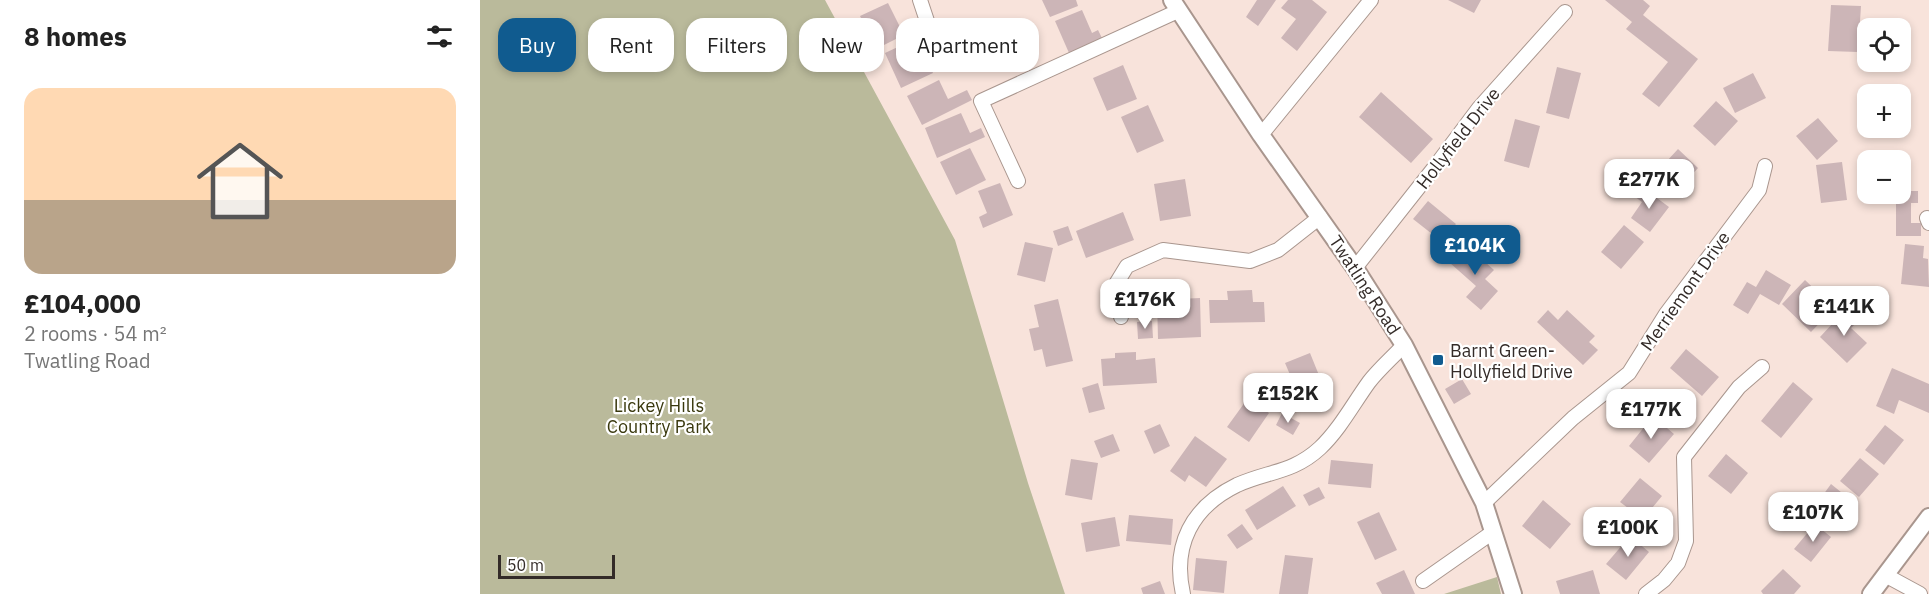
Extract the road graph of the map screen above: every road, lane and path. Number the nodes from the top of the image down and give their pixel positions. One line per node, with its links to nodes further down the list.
1 (920, 0): 5 (street)
2 (1371, 0): 6 (street)
3 (1175, 5): 6 (street, Twatling Road); 8 (street)
4 (1565, 12): 10 (street, Hollyfield Drive)
5 (926, 18)
6 (1261, 135): 9 (street, Twatling Road)
7 (1764, 166): 14 (street, Merriemont Drive)
8 (1018, 181)
9 (1320, 218): 10 (street, Twatling Road); 11 (street)
10 (1355, 268): 12 (street, Twatling Road)
11 (1120, 317)
12 (1404, 345): 14 (street, Twatling Road); 19 (street)
13 (1762, 367): 21 (street)
14 (1484, 503): 16 (street, Twatling Road)
15 (1929, 518): 17 (street)
16 (1493, 532): 18 (street); 20 (street, Twatling Road)
17 (1885, 575): 22 (street); 23 (street)
18 (1423, 581)
19 (1183, 594)
20 (1513, 594)
21 (1646, 594)
22 (1871, 594)
23 (1920, 594)

